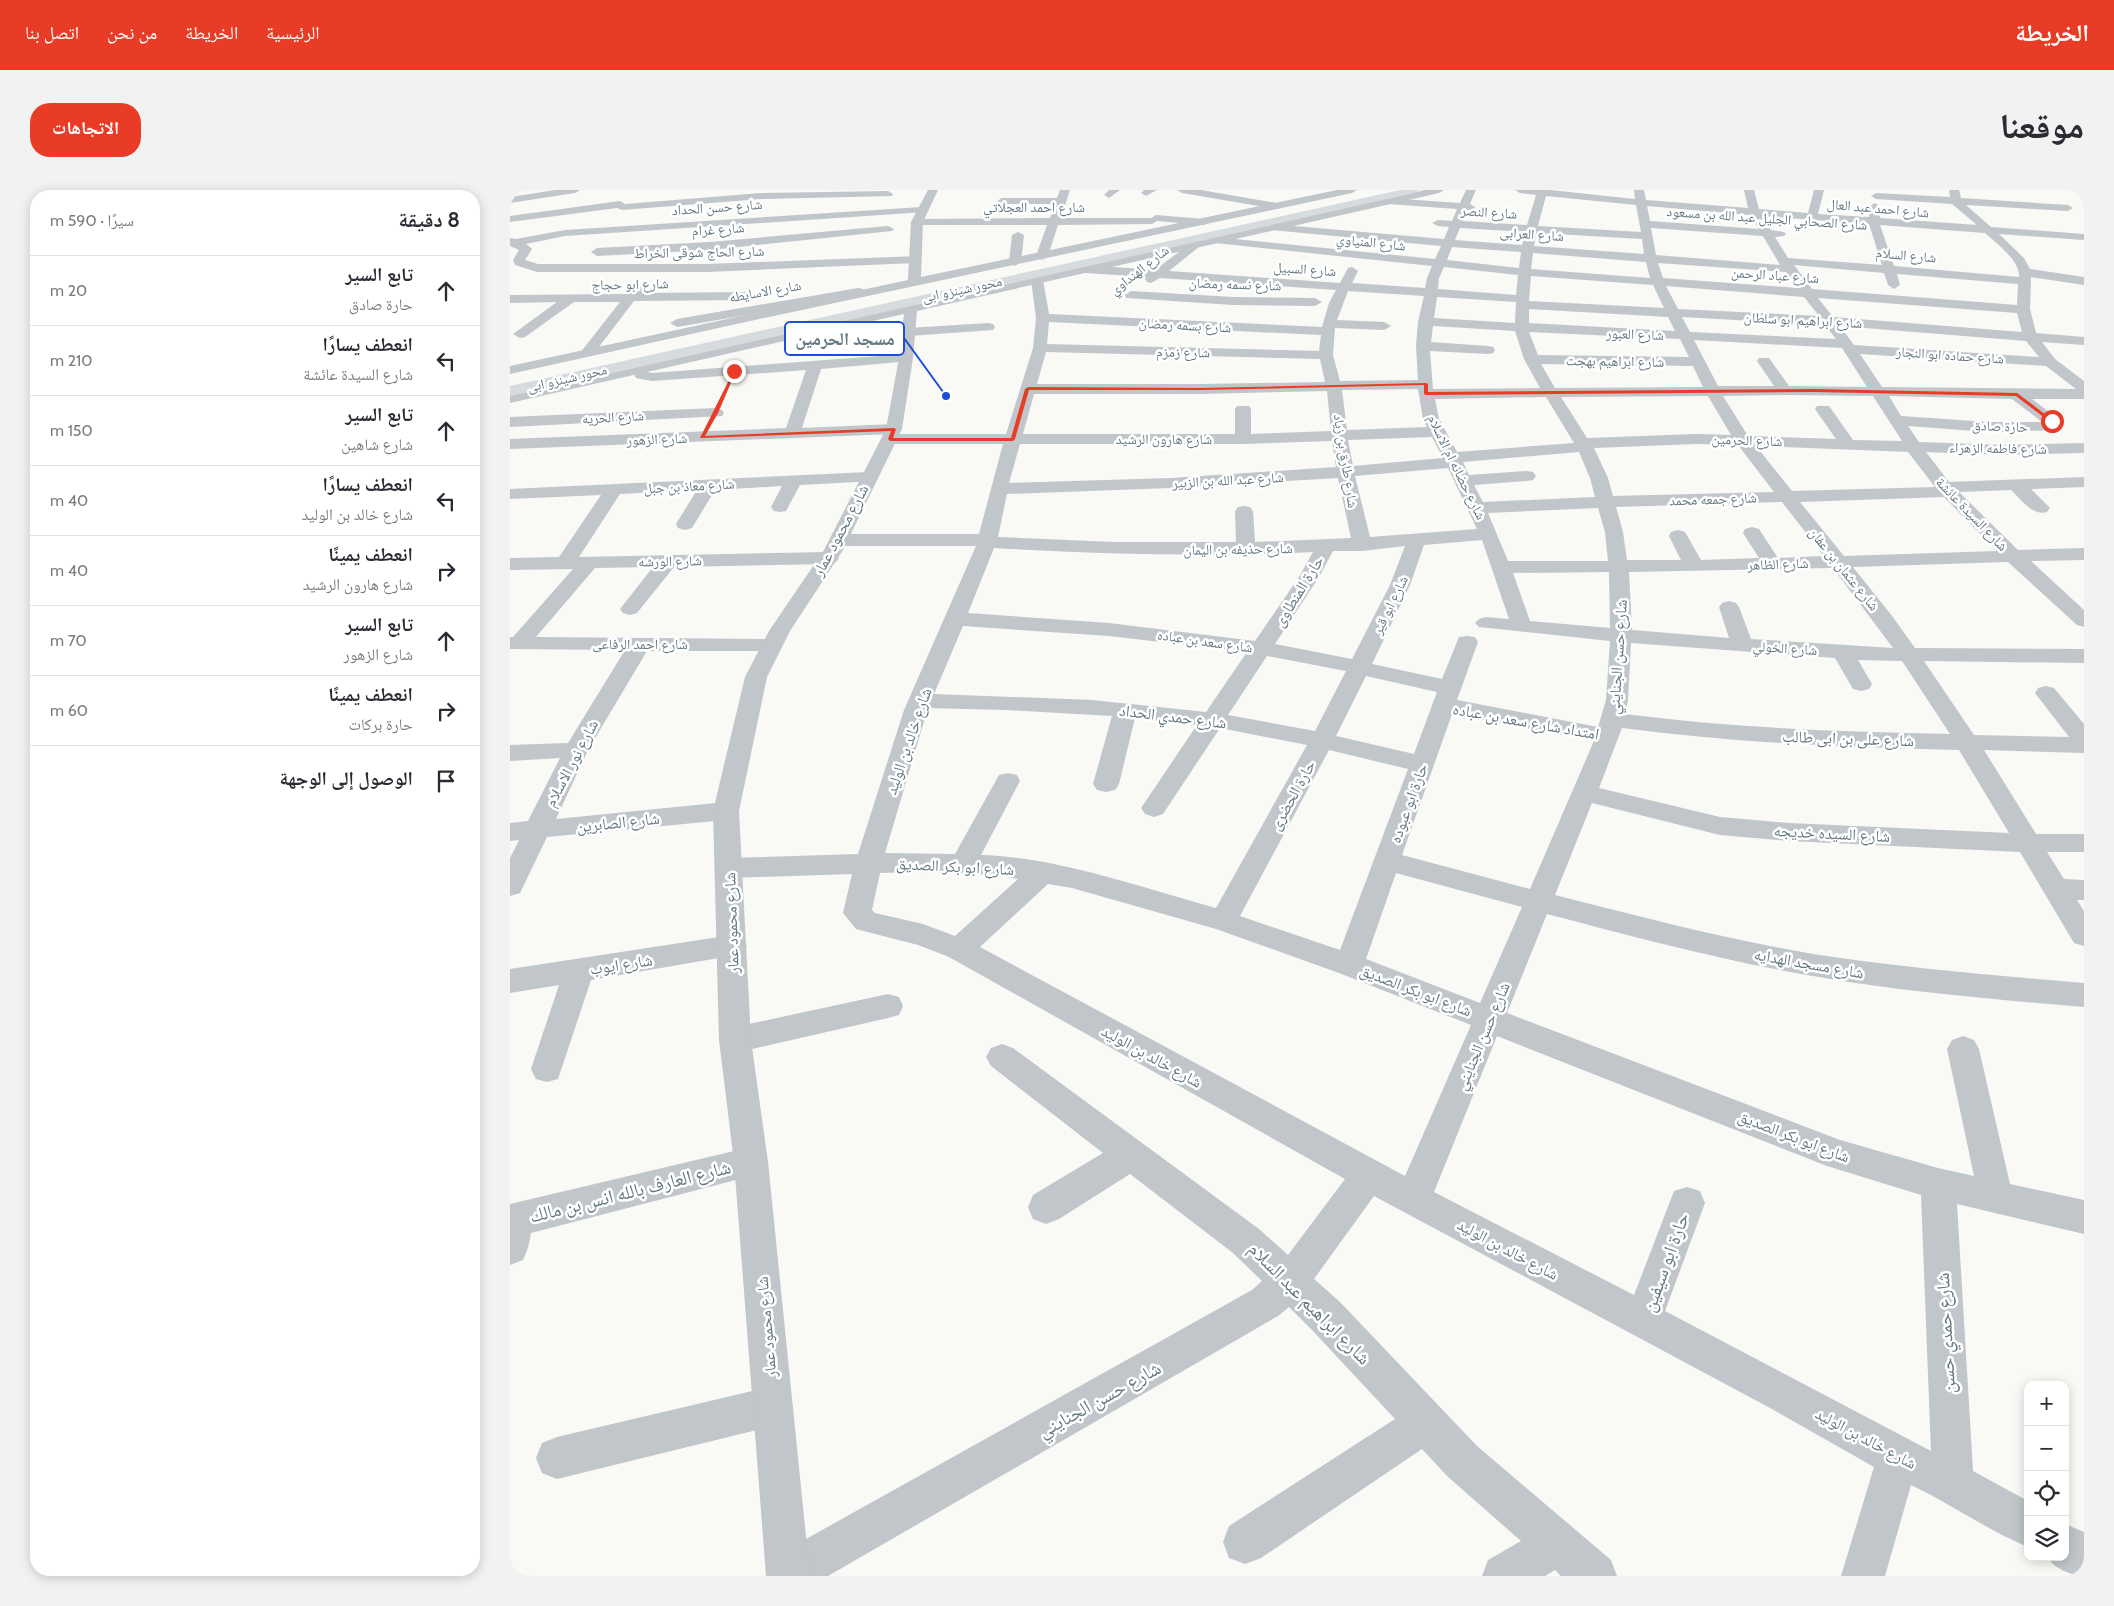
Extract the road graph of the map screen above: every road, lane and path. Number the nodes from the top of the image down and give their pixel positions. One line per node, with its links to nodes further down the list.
1 (575, 190): 21 (street)
2 (1188, 190): 25 (street); 32 (street)
3 (1352, 190): 28 (street)
4 (1379, 190): 140 (main road, محور شينزو ابى)
5 (1414, 190): 145 (main road, محور شينزو ابى)
6 (1439, 190): 23 (street)
7 (1471, 190): 29 (street, شارع حضانه ام الاسلام)
8 (1819, 190): 39 (street)
9 (1923, 190): 18 (street)
10 (843, 192): 11 (street); 16 (street); 38 (street)
11 (763, 193): 20 (street); 43 (street)
12 (927, 193): 31 (street, شارع محمود عمار)
13 (1284, 193): 25 (street)
14 (1747, 193): 35 (street, شارع السيدة عائشة)
15 (1876, 193): 24 (street); 47 (street)
16 (900, 194)
17 (2053, 194): 33 (street)
18 (1955, 195): 24 (street); 33 (street); 54 (street)
19 (649, 196): 22 (street)
20 (681, 196): 22 (street); 49 (street)
21 (510, 200)
22 (620, 201): 42 (street); 53 (street)
23 (1388, 201): 29 (street); 37 (street)
24 (1934, 201): 44 (street)
25 (1260, 202): 28 (street)
26 (1003, 206): 27 (street)
27 (1059, 206): 32 (street, شارع احمد العجلاتي); 50 (street, شارع احمد العجلاتي); 73 (street)
28 (1277, 206): 45 (street)
29 (1464, 207): 30 (street); 48 (street, شارع حضانه ام الاسلام)
30 (1482, 208)
31 (922, 210): 38 (street, شارع حسن الحداد); 50 (street, شارع محمود عمار)
32 (1161, 210): 45 (street); 58 (street)
33 (2073, 210): 36 (street)
34 (1534, 211): 48 (street, شارع النصر); 52 (street, شارع العرابى); 52 (street, شارع النصر); 52 (street, شارع احمد عبد العال); 62 (street, شارع العرابى); 85 (street, شارع حسن الجنايني)
35 (1754, 212): 39 (street, شارع احمد عبد العال); 41 (street, شارع احمد عبد العال); 55 (street, شارع السيدة عائشة)
36 (2018, 212)
37 (1330, 214): 40 (street); 51 (street)
38 (829, 215): 43 (street, شارع حسن الحداد); 69 (street)
39 (1812, 217): 47 (street, شارع احمد عبد العال)
40 (1369, 218)
41 (1697, 218): 52 (street, شارع الصحابي الجليل عبد الله بن مسعود); 52 (street, شارع احمد عبد العال); 55 (street, شارع الصحابي الجليل عبد الله بن مسعود); 65 (street)
42 (510, 219)
43 (748, 220): 49 (street, شارع حسن الحداد); 63 (street)
44 (1943, 220)
45 (1204, 222): 58 (street)
46 (1427, 222): 48 (street, شارع النصر)
47 (1874, 222): 54 (street, شارع احمد عبد العال); 83 (street)
48 (1456, 225): 62 (street, شارع حضانه ام الاسلام)
49 (668, 226): 53 (street, شارع حسن الحداد); 66 (street)
50 (910, 226): 69 (street, شارع غرام); 75 (street, شارع محمود عمار)
51 (1272, 227): 59 (street, شارع العرابى); 61 (street)
52 (1646, 227): 77 (street, شارع العرابى); 92 (street, شارع عثمان بن عفان)
53 (623, 229): 68 (street, شارع حسن الحداد)
54 (1991, 232): 60 (street, شارع احمد عبد العال); 70 (street)
55 (1766, 233): 57 (street, شارع الصحابي الجليل عبد الله بن مسعود); 77 (street, شارع السيدة عائشة)
56 (1018, 235): 76 (street)
57 (1795, 235)
58 (1134, 236): 73 (street)
59 (1369, 237): 62 (street, شارع العرابى); 74 (street, شارع طارق بن زياد)
60 (2084, 238)
61 (1215, 240): 64 (street); 74 (street, شارع المنياوي)
62 (1448, 243): 99 (street, شارع حضانه ام الاسلام)
63 (734, 244): 66 (street, شارع غرام); 69 (street, شارع غرام); 82 (street)
64 (1196, 244): 84 (street); 86 (street, شارع الهنداوي)
65 (1704, 244)
66 (653, 248): 71 (street, شارع غرام)
67 (1989, 248): 70 (street)
68 (516, 249): 72 (street); 80 (street, شارع الحاج شوقى الخراط)
69 (823, 249): 75 (street, شارع الحاج شوقى الخراط); 78 (street, شارع الحاج شوقى الخراط)
70 (2008, 250): 88 (street)
71 (587, 252)
72 (540, 255)
73 (1042, 256): 76 (street)
74 (1360, 256): 94 (street, شارع طارق بن زياد); 99 (street, شارع المنياوي)
75 (915, 259): 114 (street, شارع محمود عمار)
76 (1015, 262): 114 (street)
77 (1787, 265): 83 (street, شارع السلام); 98 (street, شارع السيدة عائشة)
78 (773, 266): 82 (street, شارع الحاج شوقى الخراط); 96 (street)
79 (1254, 266): 91 (street)
80 (547, 268): 81 (street, شارع الحاج شوقى الخراط); 89 (street)
81 (664, 268): 82 (street, شارع الحاج شوقى الخراط); 101 (street)
82 (707, 268)
83 (1888, 268): 88 (street, شارع السلام); 95 (street)
84 (1086, 269): 86 (street, شارع السبيل); 90 (street)
85 (1525, 272): 92 (street, شارع عباد الرحمن); 99 (street, شارع المنياوي); 105 (street, شارع حسن الجنايني)
86 (1157, 274): 91 (street, شارع السبيل); 104 (street, شارع الهنداوي)
87 (1417, 276): 99 (street)
88 (2025, 277): 93 (street, شارع السلام); 108 (street)
89 (532, 278)
90 (1038, 280): 111 (street, شارع خالد بن الوليد); 114 (street)
91 (1241, 280): 94 (street, شارع السبيل)
92 (1657, 281): 98 (street, شارع عباد الرحمن); 109 (street, شارع عثمان بن عفان)
93 (2084, 281)
94 (1344, 286): 99 (street, شارع السبيل); 106 (street, شارع طارق بن زياد)
95 (1894, 286)
96 (755, 288): 101 (street, شارع ابو حجاج); 110 (street)
97 (858, 292): 110 (street, شارع الاسايطه)
98 (1808, 292): 103 (street, شارع عباد الرحمن); 113 (street, شارع السيدة عائشة)
99 (1429, 295): 105 (street, شارع السبيل); 119 (street, شارع العبور); 125 (street, شارع حضانه ام الاسلام)
100 (510, 299): 102 (street, شارع ابو حجاج)
101 (629, 299): 102 (street, شارع ابو حجاج); 129 (street)
102 (569, 300): 121 (street)
103 (1909, 300): 108 (street, شارع عباد الرحمن); 120 (street)
104 (1124, 301): 106 (street, شارع نسمه رمضان); 112 (street, شارع الهنداوي)
105 (1522, 302): 109 (street, شارع ابراهيم ابو سلطان); 119 (street, شارع حسن الجنايني)
106 (1336, 303): 107 (street, شارع نسمه رمضان); 118 (street, شارع طارق بن زياد)
107 (1354, 304)
108 (2023, 309): 123 (street)
109 (1672, 313): 113 (street, شارع ابراهيم ابو سلطان); 122 (street, شارع عثمان بن عفان)
110 (742, 315): 114 (street); 115 (street, شارع الاسايطه); 129 (street)
111 (1043, 318): 112 (street, شارع بسمه رمضان); 127 (street, شارع خالد بن الوليد)
112 (1102, 320): 118 (street, شارع بسمه رمضان)
113 (1828, 320): 120 (street, شارع ابراهيم ابو سلطان); 126 (street, شارع السيدة عائشة)
114 (910, 321): 117 (street); 134 (street); 138 (street); 164 (street, شارع محمود عمار)
115 (677, 323)
116 (1384, 326): 118 (street, شارع بسمه رمضان)
117 (988, 327)
118 (1328, 327): 130 (street, شارع طارق بن زياد)
119 (1522, 328): 122 (street, شارع العبور); 131 (street, شارع حسن الجنايني)
120 (1931, 328): 123 (street, شارع ابراهيم ابو سلطان)
121 (520, 334)
122 (1685, 336): 126 (street, شارع العبور); 133 (street, شارع عثمان بن عفان)
123 (2030, 336): 124 (street, شارع ابراهيم ابو سلطان); 135 (street)
124 (2084, 341)
125 (1423, 346): 128 (street); 144 (street, شارع حضانه ام الاسلام)
126 (1848, 347): 135 (street, شارع حماده ابو النجار); 148 (street, شارع السيدة عائشة)
127 (1040, 348): 130 (street, شارع زمزم); 143 (street, شارع خالد بن الوليد)
128 (1488, 350)
129 (587, 353): 137 (street)
130 (1326, 355): 141 (street, شارع طارق بن زياد)
131 (1532, 360): 133 (street, شارع ابراهيم بهجت); 149 (street, شارع حسن الجنايني)
132 (1764, 361): 147 (street)
133 (1698, 362): 146 (street, شارع عثمان بن عفان)
134 (815, 365): 139 (street); 163 (street)
135 (2054, 365): 136 (street, شارع حماده ابو النجار); 142 (street)
136 (2084, 368)
137 (510, 370)
138 (639, 370): 139 (street); 154 (street)
139 (734, 371): 159 (street)
140 (510, 380)
141 (1334, 386): 143 (street); 144 (street); 165 (street, شارع طارق بن زياد)
142 (2084, 388)
143 (1028, 389): 168 (street, شارع خالد بن الوليد)
144 (1426, 389): 150 (street); 162 (street, شارع حضانه ام الاسلام)
145 (510, 391)
146 (1714, 391): 147 (street); 149 (street); 170 (street, شارع عثمان بن عفان)
147 (1785, 391): 148 (street)
148 (1877, 391): 151 (street); 160 (street, شارع السيدة عائشة)
149 (1549, 392): 150 (street); 176 (street, شارع حسن الجنايني)
150 (1500, 393): 157 (street)
151 (1974, 394): 153 (street); 155 (street)
152 (2084, 394): 153 (street)
153 (2017, 395): 160 (street, حارة صادق)
154 (510, 398)
155 (1989, 408)
156 (1243, 409): 169 (street)
157 (1509, 409)
158 (1823, 409): 172 (street)
159 (716, 413): 161 (street, شارع الحريه); 167 (street)
160 (1894, 420): 173 (street, شارع السيدة عائشة)
161 (510, 422)
162 (1437, 432): 165 (street, شارع هارون الرشيد); 177 (street, شارع حضانه ام الاسلام)
163 (792, 434): 164 (street, شارع الزهور); 167 (street, شارع الزهور)
164 (892, 434): 168 (street, شارع هارون الرشيد); 179 (street, شارع محمود عمار)
165 (1340, 435): 169 (street, شارع هارون الرشيد); 178 (street, شارع طارق بن زياد)
166 (1530, 436): 175 (street)
167 (701, 437): 171 (street, شارع الزهور)
168 (1013, 439): 169 (street, شارع هارون الرشيد); 187 (street, شارع خالد بن الوليد)
169 (1243, 439)
170 (1742, 440): 172 (street, شارع الحرمين); 176 (street, شارع الحرمين); 182 (street, شارع عثمان بن عفان)
171 (510, 444)
172 (1848, 444): 173 (street, شارع الحرمين)
173 (1911, 446): 174 (street, شارع فاطمه الزهراء); 188 (street, شارع السيدة عائشة)
174 (2084, 448)
175 (1541, 450): 176 (street, شارع الحرمين); 177 (street, شارع الحرمين)
176 (1592, 454): 181 (street); 192 (street, شارع حسن الجنايني)
177 (1453, 460): 178 (street, شارع عبد الله بن الزبير); 181 (street, شارع حضانه ام الاسلام)
178 (1345, 472): 187 (street, شارع عبد الله بن الزبير); 203 (street, شارع طارق بن زياد)
179 (868, 477): 180 (street, شارع معاذ بن جبل); 205 (street, شارع محمود عمار)
180 (794, 481): 186 (street, شارع معاذ بن جبل); 193 (street)
181 (1463, 481): 194 (street, شارع حضانه ام الاسلام)
182 (1774, 481): 183 (street); 191 (street, شارع عثمان بن عفان)
183 (1700, 482)
184 (2084, 482): 185 (street, شارع جمعه محمد)
185 (2015, 484): 188 (street, شارع جمعه محمد); 195 (street)
186 (709, 485): 189 (street, شارع معاذ بن جبل); 197 (street)
187 (1000, 488): 201 (street, شارع خالد بن الوليد)
188 (1947, 489): 191 (street, شارع جمعه محمد); 208 (street, شارع السيدة عائشة)
189 (614, 490): 190 (street, شارع معاذ بن جبل); 211 (street)
190 (510, 494)
191 (1786, 497): 192 (street, شارع جمعه محمد); 210 (street, شارع عثمان بن عفان)
192 (1606, 502): 194 (street, شارع جمعه محمد); 217 (street, شارع حسن الجنايني)
193 (780, 508)
194 (1477, 508): 199 (street, شارع حضانه ام الاسلام)
195 (2041, 508)
196 (1244, 511): 206 (street)
197 (685, 524)
198 (1752, 533): 214 (street)
199 (1489, 534): 202 (street, شارع حذيفه بن اليمان); 216 (street, شارع حضانه ام الاسلام)
200 (1678, 536): 215 (street)
201 (987, 541): 205 (street, شارع حذيفه بن اليمان); 206 (street, شارع حذيفه بن اليمان); 220 (street, شارع خالد بن الوليد)
202 (1416, 541): 203 (street, شارع حذيفه بن اليمان); 234 (street, شارع ابو قير)
203 (1362, 545): 204 (street, شارع حذيفه بن اليمان)
204 (1325, 547): 206 (street, شارع حذيفه بن اليمان); 230 (street, حارة المنطاوى)
205 (834, 549): 209 (street, شارع الورشه); 228 (street, شارع محمود عمار)
206 (1246, 549)
207 (2084, 554): 208 (street, شارع الظاهر)
208 (2012, 555): 210 (street, شارع الظاهر); 221 (street, شارع السيدة عائشة)
209 (668, 561): 212 (street, شارع الورشه); 219 (street)
210 (1839, 562): 214 (street, شارع الظاهر); 232 (street, شارع عثمان بن عفان)
211 (565, 563): 212 (street, شارع الورشه); 213 (street, شارع الورشه)
212 (589, 563): 226 (street)
213 (510, 564)
214 (1772, 564): 215 (street, شارع الظاهر)
215 (1694, 566): 217 (street, شارع الظاهر)
216 (1502, 567): 217 (street, شارع الظاهر); 223 (street, شارع حضانه ام الاسلام)
217 (1620, 567): 224 (street, شارع حسن الجنايني)
218 (1729, 608): 229 (street)
219 (630, 609)
220 (956, 619): 230 (street, شارع سعد بن عباده); 238 (street, شارع خالد بن الوليد)
221 (2084, 621)
222 (1486, 623): 223 (street, شارع الخولي)
223 (1522, 627): 224 (street, شارع الخولي)
224 (1621, 635): 229 (street, شارع الخولي); 241 (street, شارع حسن الجنايني)
225 (1467, 642): 237 (street, حارة ابو عبوده)
226 (515, 643): 227 (street, شارع احمد الرفاعى)
227 (640, 644): 228 (street, شارع احمد الرفاعى); 246 (street, شارع نور الاسلام)
228 (770, 645): 253 (street, شارع محمود عمار)
229 (1742, 645): 231 (street, شارع الخولي)
230 (1262, 648): 234 (street, شارع سعد بن عباده); 240 (street, حارة المنطاوى)
231 (1844, 652): 232 (street, شارع الخولي); 235 (street)
232 (1909, 656): 233 (street, شارع الخولي); 244 (street, شارع عثمان بن عفان)
233 (2084, 656)
234 (1359, 668): 237 (street, شارع سعد بن عباده); 242 (street, حارة الحضرى)
235 (1861, 684)
236 (2046, 693): 243 (street)
237 (1447, 697): 241 (street, امتداد شارع سعد بن عباده); 248 (street, حارة ابو عبوده)
238 (920, 701): 239 (street, شارع حمدي الحداد); 259 (street, شارع خالد بن الوليد)
239 (1125, 710): 240 (street, شارع حمدي الحداد); 250 (street)
240 (1212, 720): 242 (street, شارع حمدي الحداد); 252 (street, حارة المنطاوى)
241 (1611, 728): 244 (street, شارع على بن ابى طالب); 251 (street, شارع حسن الجنايني)
242 (1321, 740): 248 (street, شارع حمدي الحداد); 267 (street, حارة الحضرى)
243 (2084, 740)
244 (1967, 742): 245 (street, شارع على بن ابى طالب); 256 (street, شارع عثمان بن عفان)
245 (2084, 745)
246 (576, 750): 247 (street); 254 (street, شارع نور الاسلام)
247 (510, 753)
248 (1422, 764): 258 (street, حارة ابو عبوده)
249 (1008, 781): 260 (street)
250 (1106, 784)
251 (1584, 793): 256 (street, شارع السيده خديجه); 266 (street, شارع حسن الجنايني)
252 (1154, 808)
253 (726, 811): 254 (street, شارع الصابرين); 261 (street, شارع محمود عمار)
254 (537, 830): 255 (street, شارع الصابرين); 263 (street, شارع نور الاسلام)
255 (510, 832)
256 (2029, 843): 257 (street, شارع السيده خديجه); 264 (street, شارع عثمان بن عفان)
257 (2084, 843)
258 (1387, 861): 266 (street, شارع مسجد الهدايه); 271 (street, حارة ابو عبوده)
259 (868, 864): 260 (street, شارع ابو بكر الصديق); 261 (street, شارع ابو بكر الصديق); 270 (street, شارع خالد بن الوليد)
260 (962, 864): 262 (street, شارع ابو بكر الصديق)
261 (728, 868): 269 (street, شارع محمود عمار)
262 (1042, 872): 267 (street, شارع ابو بكر الصديق); 270 (street)
263 (510, 886)
264 (2056, 889): 265 (street); 268 (street, شارع عثمان بن عفان)
265 (2084, 890)
266 (1539, 902): 274 (street, شارع مسجد الهدايه); 276 (street, شارع حسن الجنايني)
267 (1223, 921): 271 (street, شارع ابو بكر الصديق)
268 (2084, 934)
269 (732, 946): 272 (street, شارع ايوب); 277 (street, شارع محمود عمار)
270 (959, 949): 283 (street, شارع خالد بن الوليد)
271 (1349, 965): 276 (street, شارع ابو بكر الصديق)
272 (579, 970): 273 (street, شارع ايوب); 280 (street)
273 (510, 981)
274 (2084, 995)
275 (888, 1006): 277 (street)
276 (1489, 1018): 284 (street, شارع ابو بكر الصديق); 286 (street, شارع حسن الجنايني)
277 (735, 1040): 282 (street, شارع محمود عمار)
278 (1963, 1049): 285 (street)
279 (1002, 1057): 281 (street, شارع ابراهيم عبد السلام)
280 (547, 1069)
281 (1132, 1154): 288 (street); 291 (street, شارع ابراهيم عبد السلام)
282 (751, 1162): 290 (street, شارع العارف بالله انس بن مالك); 293 (street, شارع محمود عمار)
283 (1369, 1176): 286 (street, شارع خالد بن الوليد); 291 (street, شارع حسن الجنايني)
284 (1938, 1184): 285 (street, شارع ابو بكر الصديق); 297 (street, شارع حمدي حسن)
285 (1996, 1198): 289 (street, شارع ابو بكر الصديق)
286 (1413, 1199): 292 (street, شارع خالد بن الوليد)
287 (1686, 1203): 292 (street, حارة ابو سيفين)
288 (1046, 1207)
289 (2084, 1217)
290 (512, 1229)
291 (1290, 1282): 294 (street, شارع ابراهيم عبد السلام); 303 (street, شارع حسن الجنايني)
292 (1643, 1320): 295 (street, شارع خالد بن الوليد)
293 (773, 1406): 296 (street); 303 (street, شارع محمود عمار)
294 (1426, 1422): 299 (street); 300 (street, شارع ابراهيم عبد السلام)
295 (1898, 1457): 297 (street, شارع خالد بن الوليد); 306 (street)
296 (557, 1458)
297 (1953, 1483): 298 (street, شارع خالد بن الوليد)
298 (2024, 1523)
299 (1245, 1542)
300 (1558, 1543): 304 (street); 305 (street, شارع ابراهيم عبد السلام)
301 (2069, 1548): 302 (street)
302 (2084, 1556)
303 (788, 1575)
304 (1504, 1576)
305 (1595, 1576)
306 (1863, 1576)

